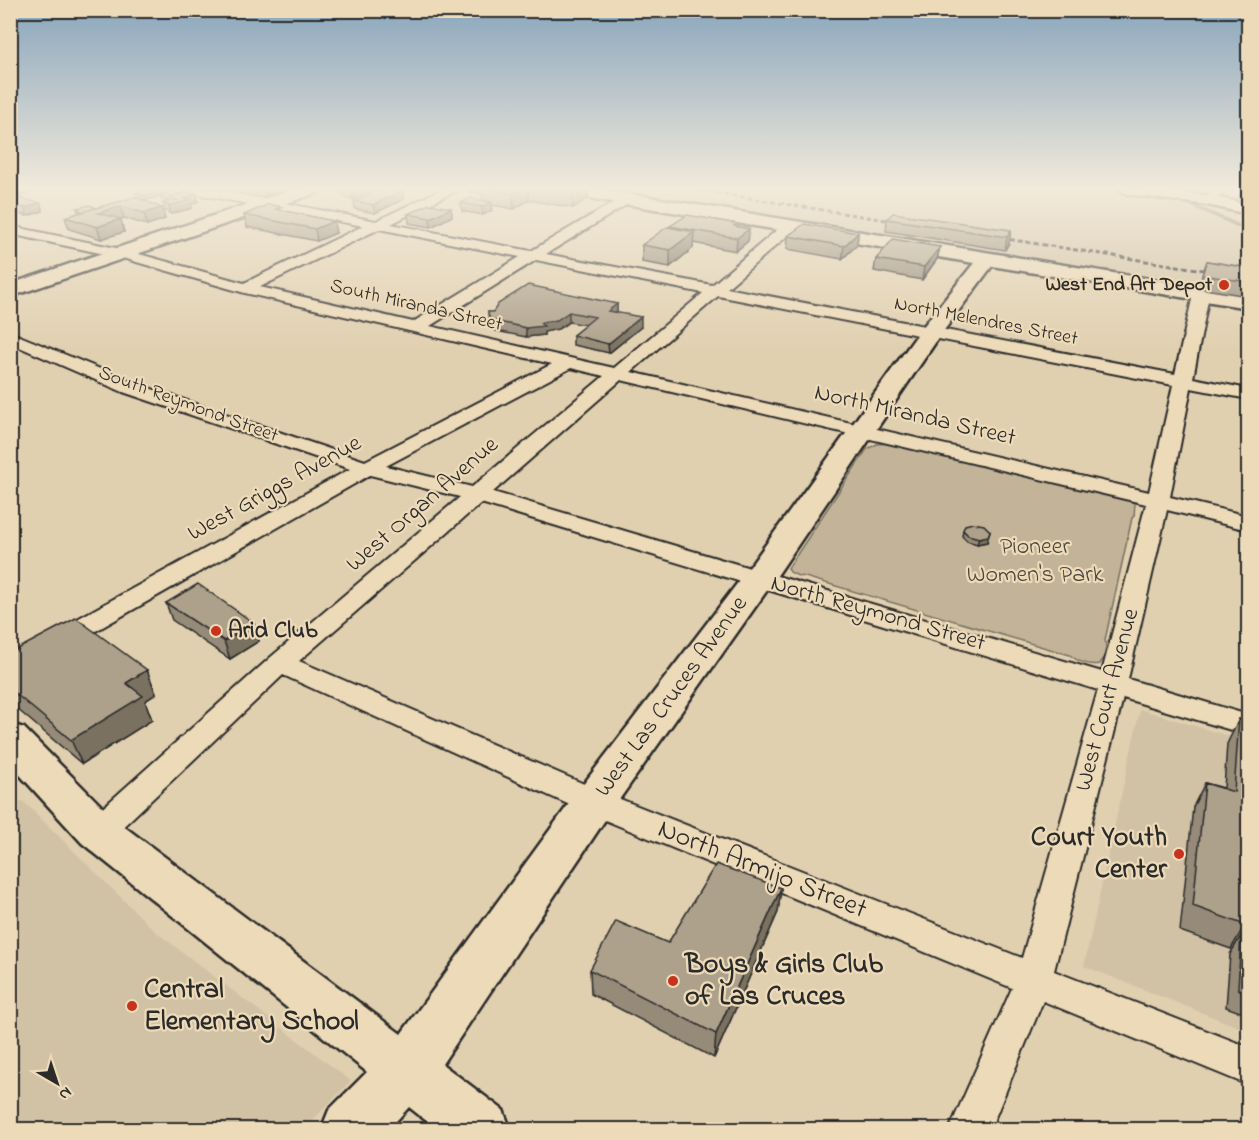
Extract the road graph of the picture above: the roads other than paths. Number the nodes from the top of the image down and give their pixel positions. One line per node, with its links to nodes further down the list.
1 (69, 242): 8 (street, South Miranda Street)
2 (153, 242): 8 (street)
3 (342, 242): 12 (street)
4 (467, 242): 9 (street, North Melendres Street)
5 (554, 242): 9 (street)
6 (771, 242): 14 (street, West Organ Avenue)
7 (883, 242): 10 (street)
8 (121, 253): 11 (street); 12 (street, South Miranda Street); 13 (street)
9 (533, 255): 14 (street, North Melendres Street); 17 (street)
10 (987, 259): 15 (street); 18 (street, West Las Cruces Avenue)
11 (10, 273)
12 (245, 288): 17 (street, South Miranda Street)
13 (10, 291)
14 (715, 291): 18 (street, North Melendres Street); 21 (street, West Organ Avenue)
15 (1202, 295): 16 (street); 22 (street, West Court Avenue)
16 (1248, 302)
17 (414, 328): 20 (street, South Miranda Street)
18 (930, 333): 22 (street, North Melendres Street); 24 (street, West Las Cruces Avenue)
19 (10, 336): 25 (street, South Reymond Street)
20 (568, 363): 21 (street, North Miranda Street); 25 (street, West Griggs Avenue)
21 (619, 373): 24 (street, North Miranda Street); 26 (street, West Organ Avenue)
22 (1183, 381): 23 (street, North Melendres Street); 27 (street, West Court Avenue)
23 (1248, 394)
24 (862, 430): 27 (street, North Miranda Street); 29 (street, West Las Cruces Avenue)
25 (367, 468): 26 (street, North Reymond Street); 31 (street, West Griggs Avenue)
26 (475, 494): 29 (street, North Reymond Street); 30 (street, West Organ Avenue)
27 (1158, 502): 28 (street, North Miranda Street); 32 (street, West Court Avenue)
28 (1248, 523)
29 (758, 579): 32 (street, North Reymond Street); 35 (street, West Las Cruces Avenue)
30 (280, 663): 35 (street, North Armijo Street); 36 (street, West Organ Avenue)
31 (10, 668)
32 (1113, 684): 33 (street, North Reymond Street); 37 (street, West Court Avenue)
33 (1248, 725)
34 (10, 738): 36 (street)
35 (594, 802): 37 (street, North Armijo Street); 39 (street, West Las Cruces Avenue)
36 (98, 831): 39 (street)
37 (1034, 979): 38 (street, North Armijo Street); 42 (street, West Court Avenue)
38 (1248, 1066)
39 (406, 1071): 40 (street, West Las Cruces Avenue); 41 (street)
40 (350, 1130)
41 (483, 1130)
42 (969, 1130)

